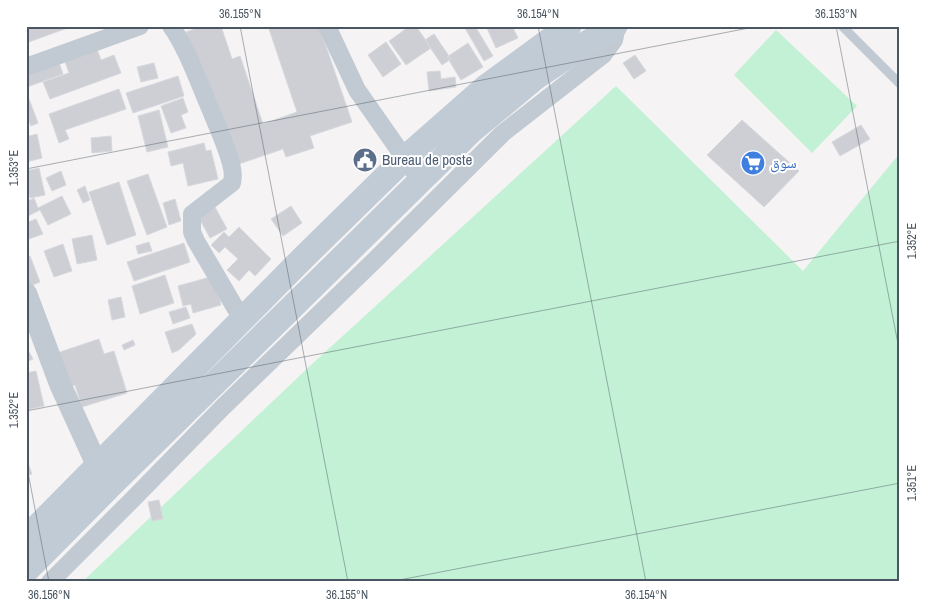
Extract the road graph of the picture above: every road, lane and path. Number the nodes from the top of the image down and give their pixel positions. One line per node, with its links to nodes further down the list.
1 (140, 26): 7 (street)
2 (171, 26): 12 (street)
3 (327, 26): 9 (street)
4 (569, 26): 9 (main road)
5 (616, 26): 10 (main road); 15 (street)
6 (842, 26): 8 (lane)
7 (26, 66)
8 (900, 84)
9 (404, 159): 10 (street); 12 (main road)
10 (420, 180): 14 (main road)
11 (26, 293): 13 (street)
12 (243, 321): 13 (main road)
13 (97, 465): 14 (street); 16 (main road)
14 (112, 484): 15 (street); 17 (main road)
15 (130, 502): 18 (street)
16 (26, 538)
17 (26, 571)
18 (50, 582)

